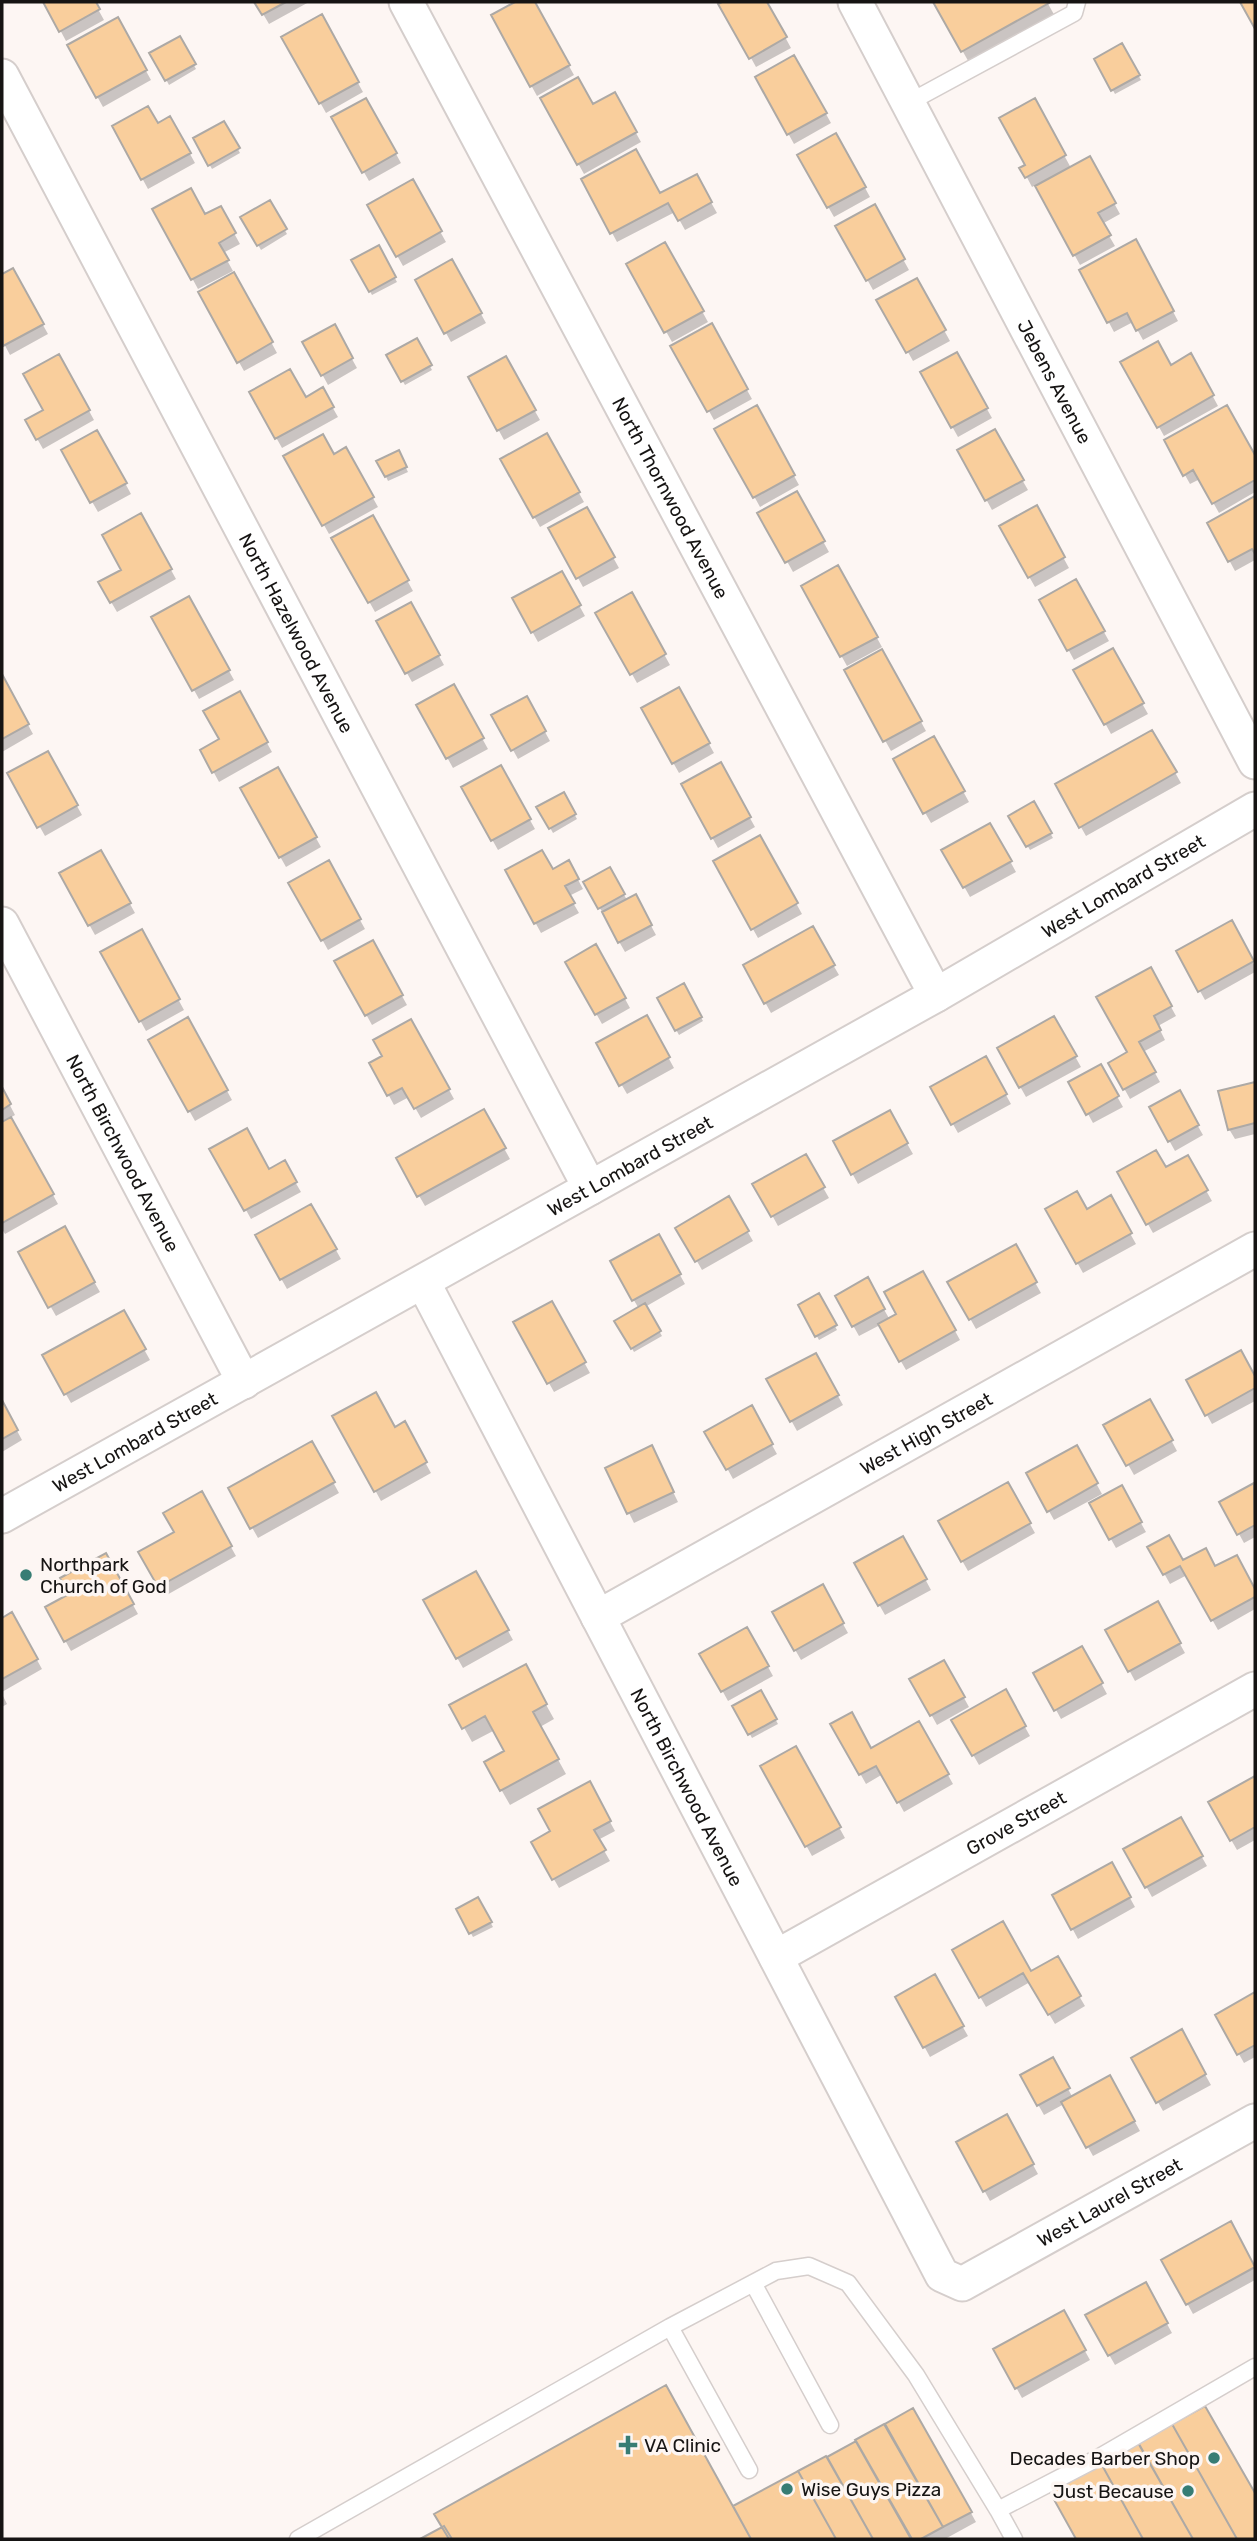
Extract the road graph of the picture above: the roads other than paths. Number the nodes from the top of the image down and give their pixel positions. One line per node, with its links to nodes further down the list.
1 (406, 2): 9 (street, North Thornwood Avenue)
2 (855, 2): 5 (street, Jebens Avenue)
3 (1077, 2): 5 (lane)
4 (2, 76): 10 (street, North Hazelwood Avenue)
5 (908, 103): 6 (street, Jebens Avenue)
6 (1255, 762)
7 (1255, 808): 9 (street, West Lombard Street)
8 (2, 924): 13 (street, North Birchwood Avenue)
9 (936, 995): 10 (street, West Lombard Street)
10 (590, 1188): 12 (street, West Lombard Street)
11 (1255, 1249): 15 (street, West High Street)
12 (423, 1282): 13 (street, West Lombard Street); 15 (street, North Birchwood Avenue)
13 (244, 1382): 14 (street, West Lombard Street)
14 (2, 1516)
15 (598, 1617): 17 (street, North Birchwood Avenue)
16 (1255, 1689): 17 (street, Grove Street)
17 (776, 1957): 20 (street, North Birchwood Avenue)
18 (1255, 2121): 20 (street, West Laurel Street)
19 (752, 2283): 21 (lane); 23 (lane); 25 (lane)
20 (962, 2284)
21 (670, 2327): 24 (lane); 26 (lane)
22 (1255, 2367): 25 (lane)
23 (830, 2425)
24 (750, 2470)
25 (998, 2510): 27 (lane)
26 (298, 2539)
27 (1014, 2539)

